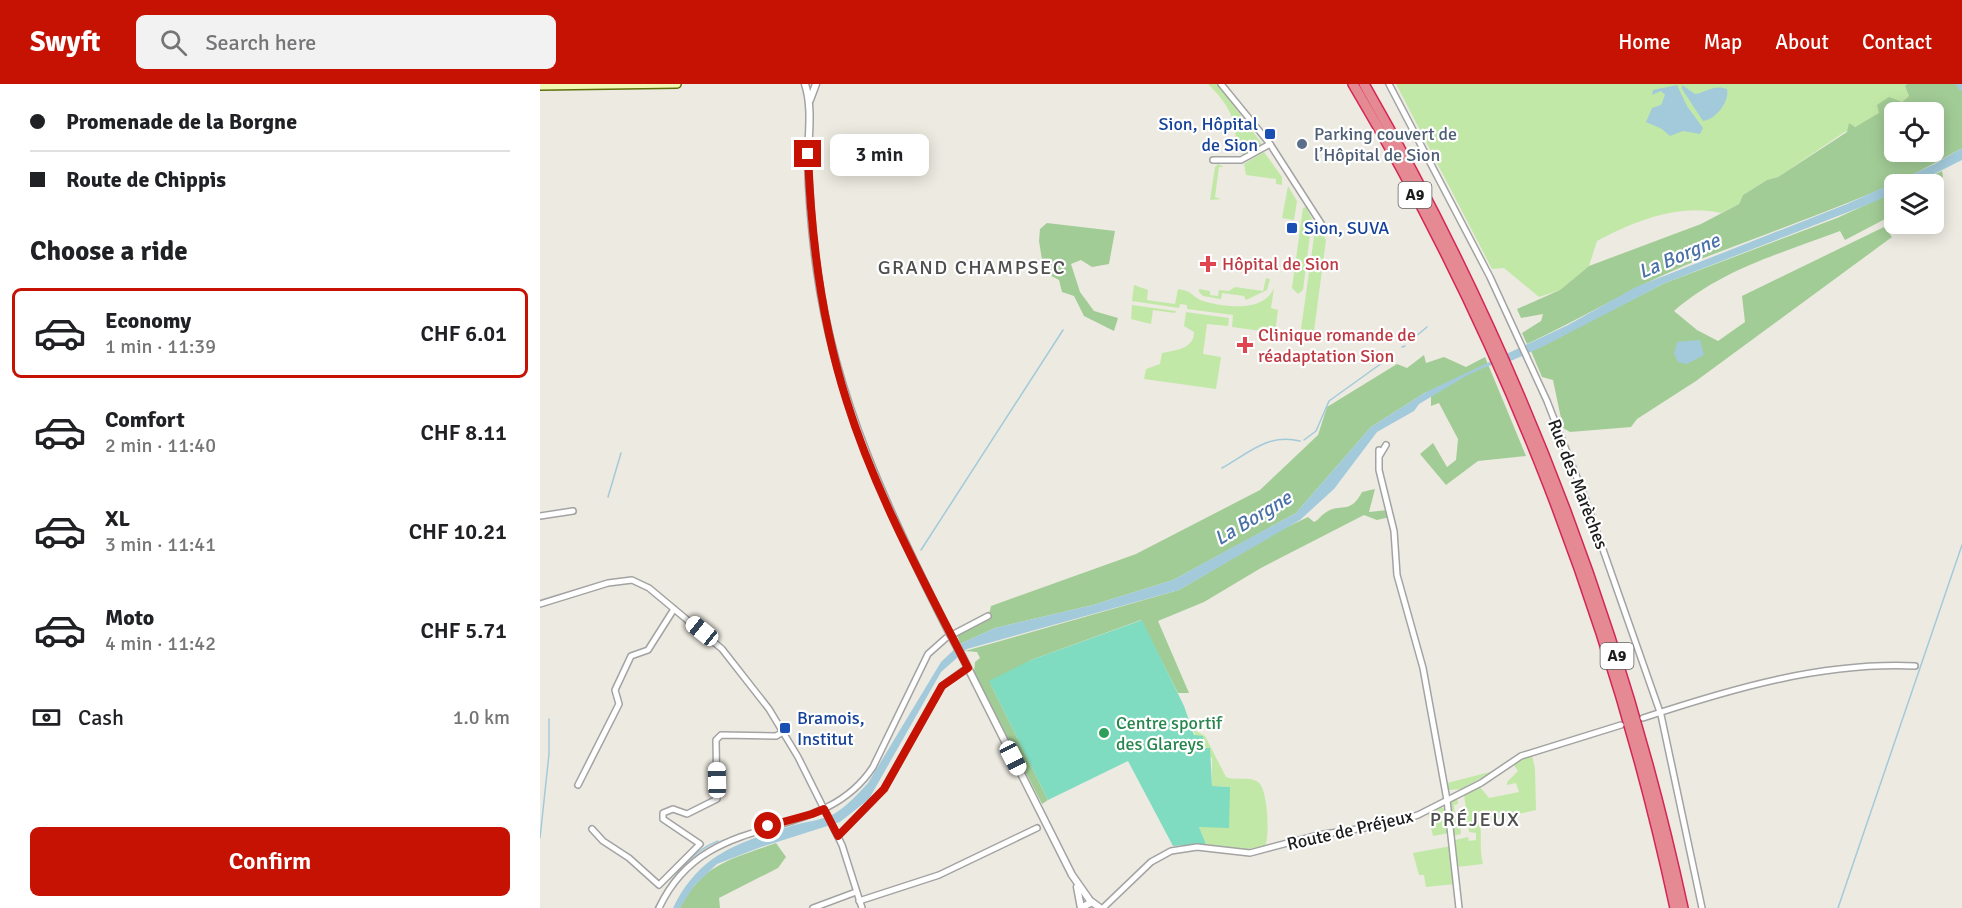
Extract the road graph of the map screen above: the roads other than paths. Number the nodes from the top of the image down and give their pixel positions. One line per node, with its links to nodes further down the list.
1 (677, 84): 8 (main road)
2 (805, 84): 9 (street)
3 (816, 84): 9 (street)
4 (1221, 84): 10 (street)
5 (1351, 84): 13 (highway, A9)
6 (1364, 84): 13 (highway, A9)
7 (1389, 84): 23 (street, Rue des Marèches)
8 (540, 86)
9 (809, 107): 22 (street, bridge)
10 (1270, 144): 11 (street); 12 (street)
11 (1213, 160)
12 (1322, 225)
13 (1476, 307): 14 (highway, A9)
14 (1523, 412): 44 (highway, A9); 45 (highway, A9)
15 (1386, 445): 28 (street)
16 (573, 510): 17 (street)
17 (540, 516)
18 (540, 604): 19 (street)
19 (674, 609): 26 (street); 27 (street)
20 (988, 616): 29 (street)
21 (1915, 666): 23 (street)
22 (968, 668): 32 (street); 33 (street)
23 (1660, 712): 24 (street); 46 (street, Rue des Marèches)
24 (1643, 718)
25 (1621, 725): 28 (street, Route de Préjeux)
26 (783, 732): 29 (street); 31 (street)
27 (578, 785)
28 (1447, 800): 35 (street, Route de Préjeux); 43 (street)
29 (824, 810): 32 (street); 38 (street)
30 (1037, 828): 36 (street)
31 (592, 829)
32 (838, 836): 34 (street)
33 (1072, 875): 37 (street); 41 (street)
34 (856, 892): 36 (street); 39 (street)
35 (1112, 897): 37 (street, Route de Préjeux); 42 (street, Route de Préjeux)
36 (859, 901): 40 (street)
37 (1092, 902): 41 (street); 42 (street)
38 (659, 908)
39 (813, 908)
40 (862, 908)
41 (1082, 908)
42 (1101, 908)
43 (1459, 908)
44 (1675, 908)
45 (1683, 908)
46 (1701, 908)

